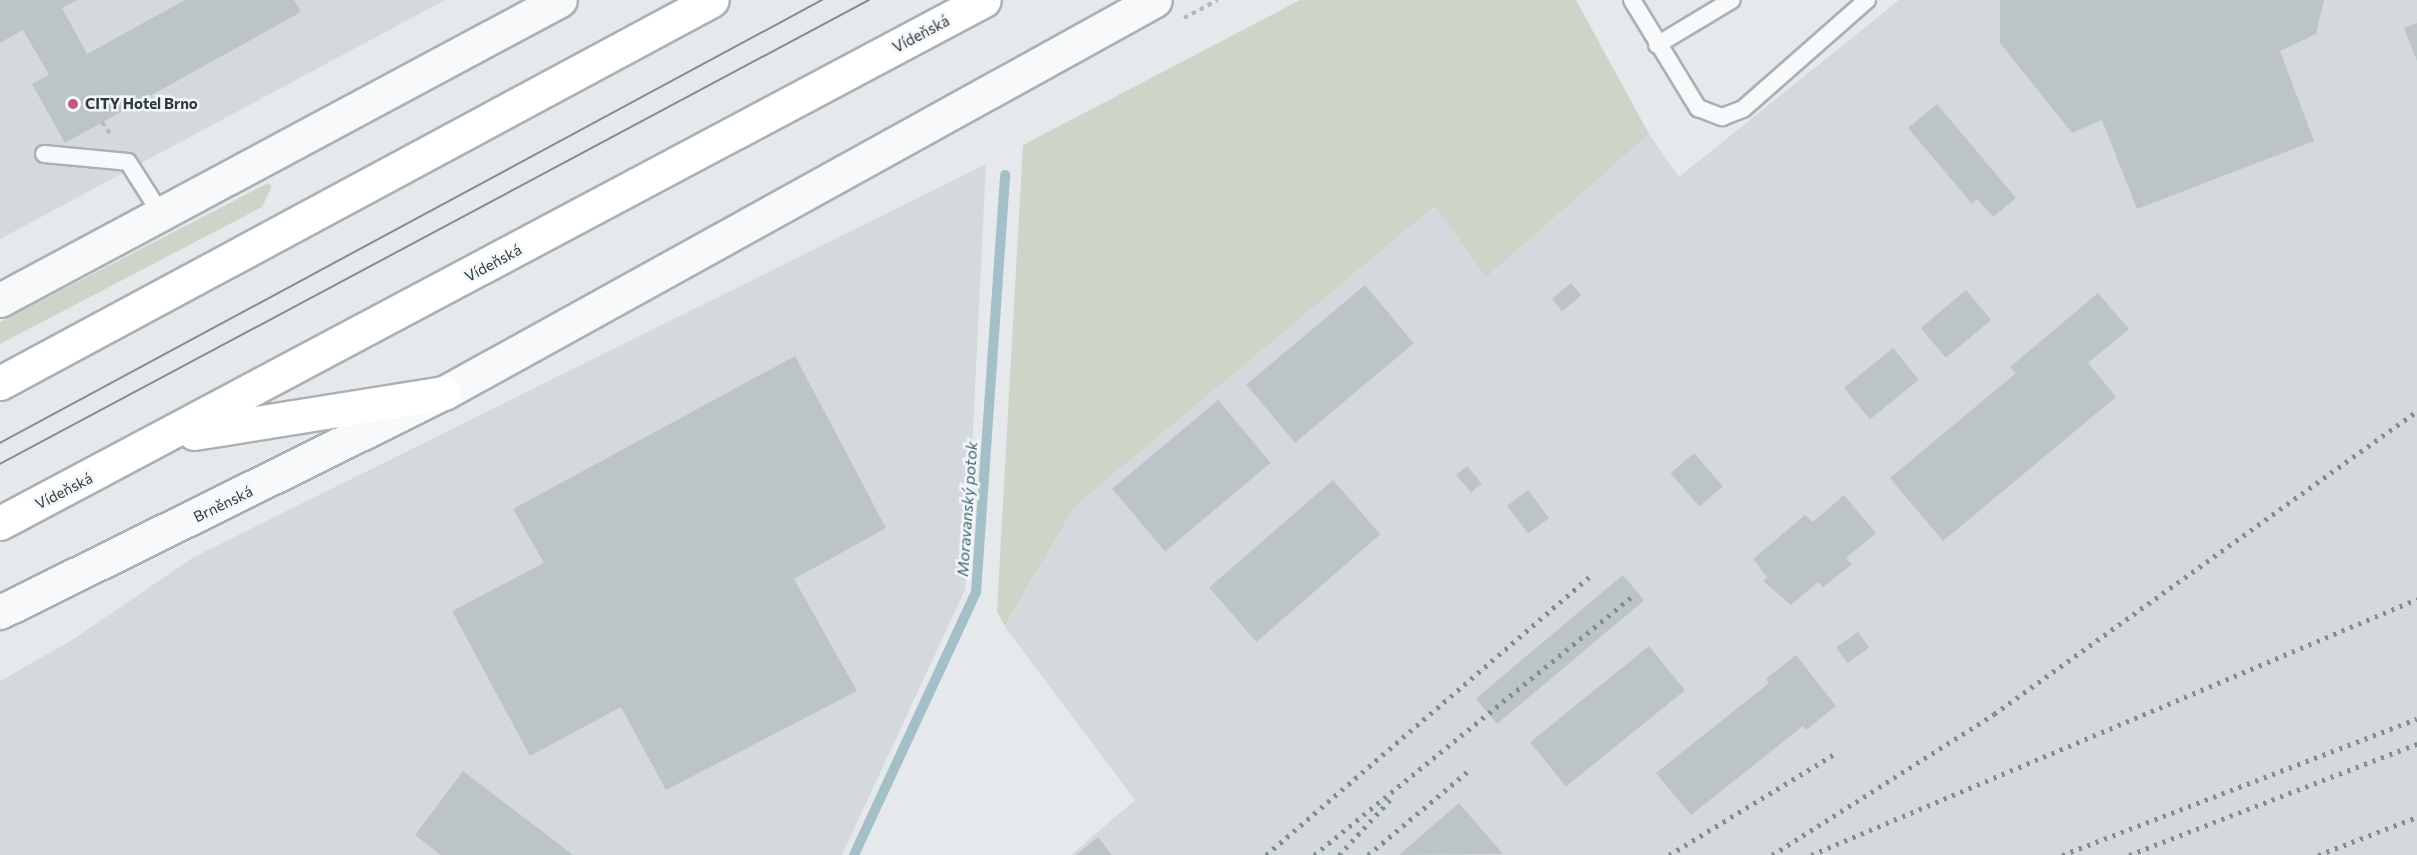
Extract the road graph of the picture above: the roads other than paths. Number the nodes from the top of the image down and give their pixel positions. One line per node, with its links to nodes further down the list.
1 (561, 0): 10 (street)
2 (712, 0): 12 (highway)
3 (984, 0): 14 (highway, Vídeňská)
4 (1155, 0): 13 (street)
5 (1632, 0): 8 (lane)
6 (1732, 0): 8 (lane)
7 (1867, 0): 8 (lane)
8 (1657, 45)
9 (44, 154): 10 (lane)
10 (161, 214): 11 (street)
11 (0, 300)
12 (0, 383)
13 (444, 393): 14 (highway); 16 (street, Brněnská)
14 (169, 437): 15 (highway, Vídeňská)
15 (0, 523)
16 (0, 612)

